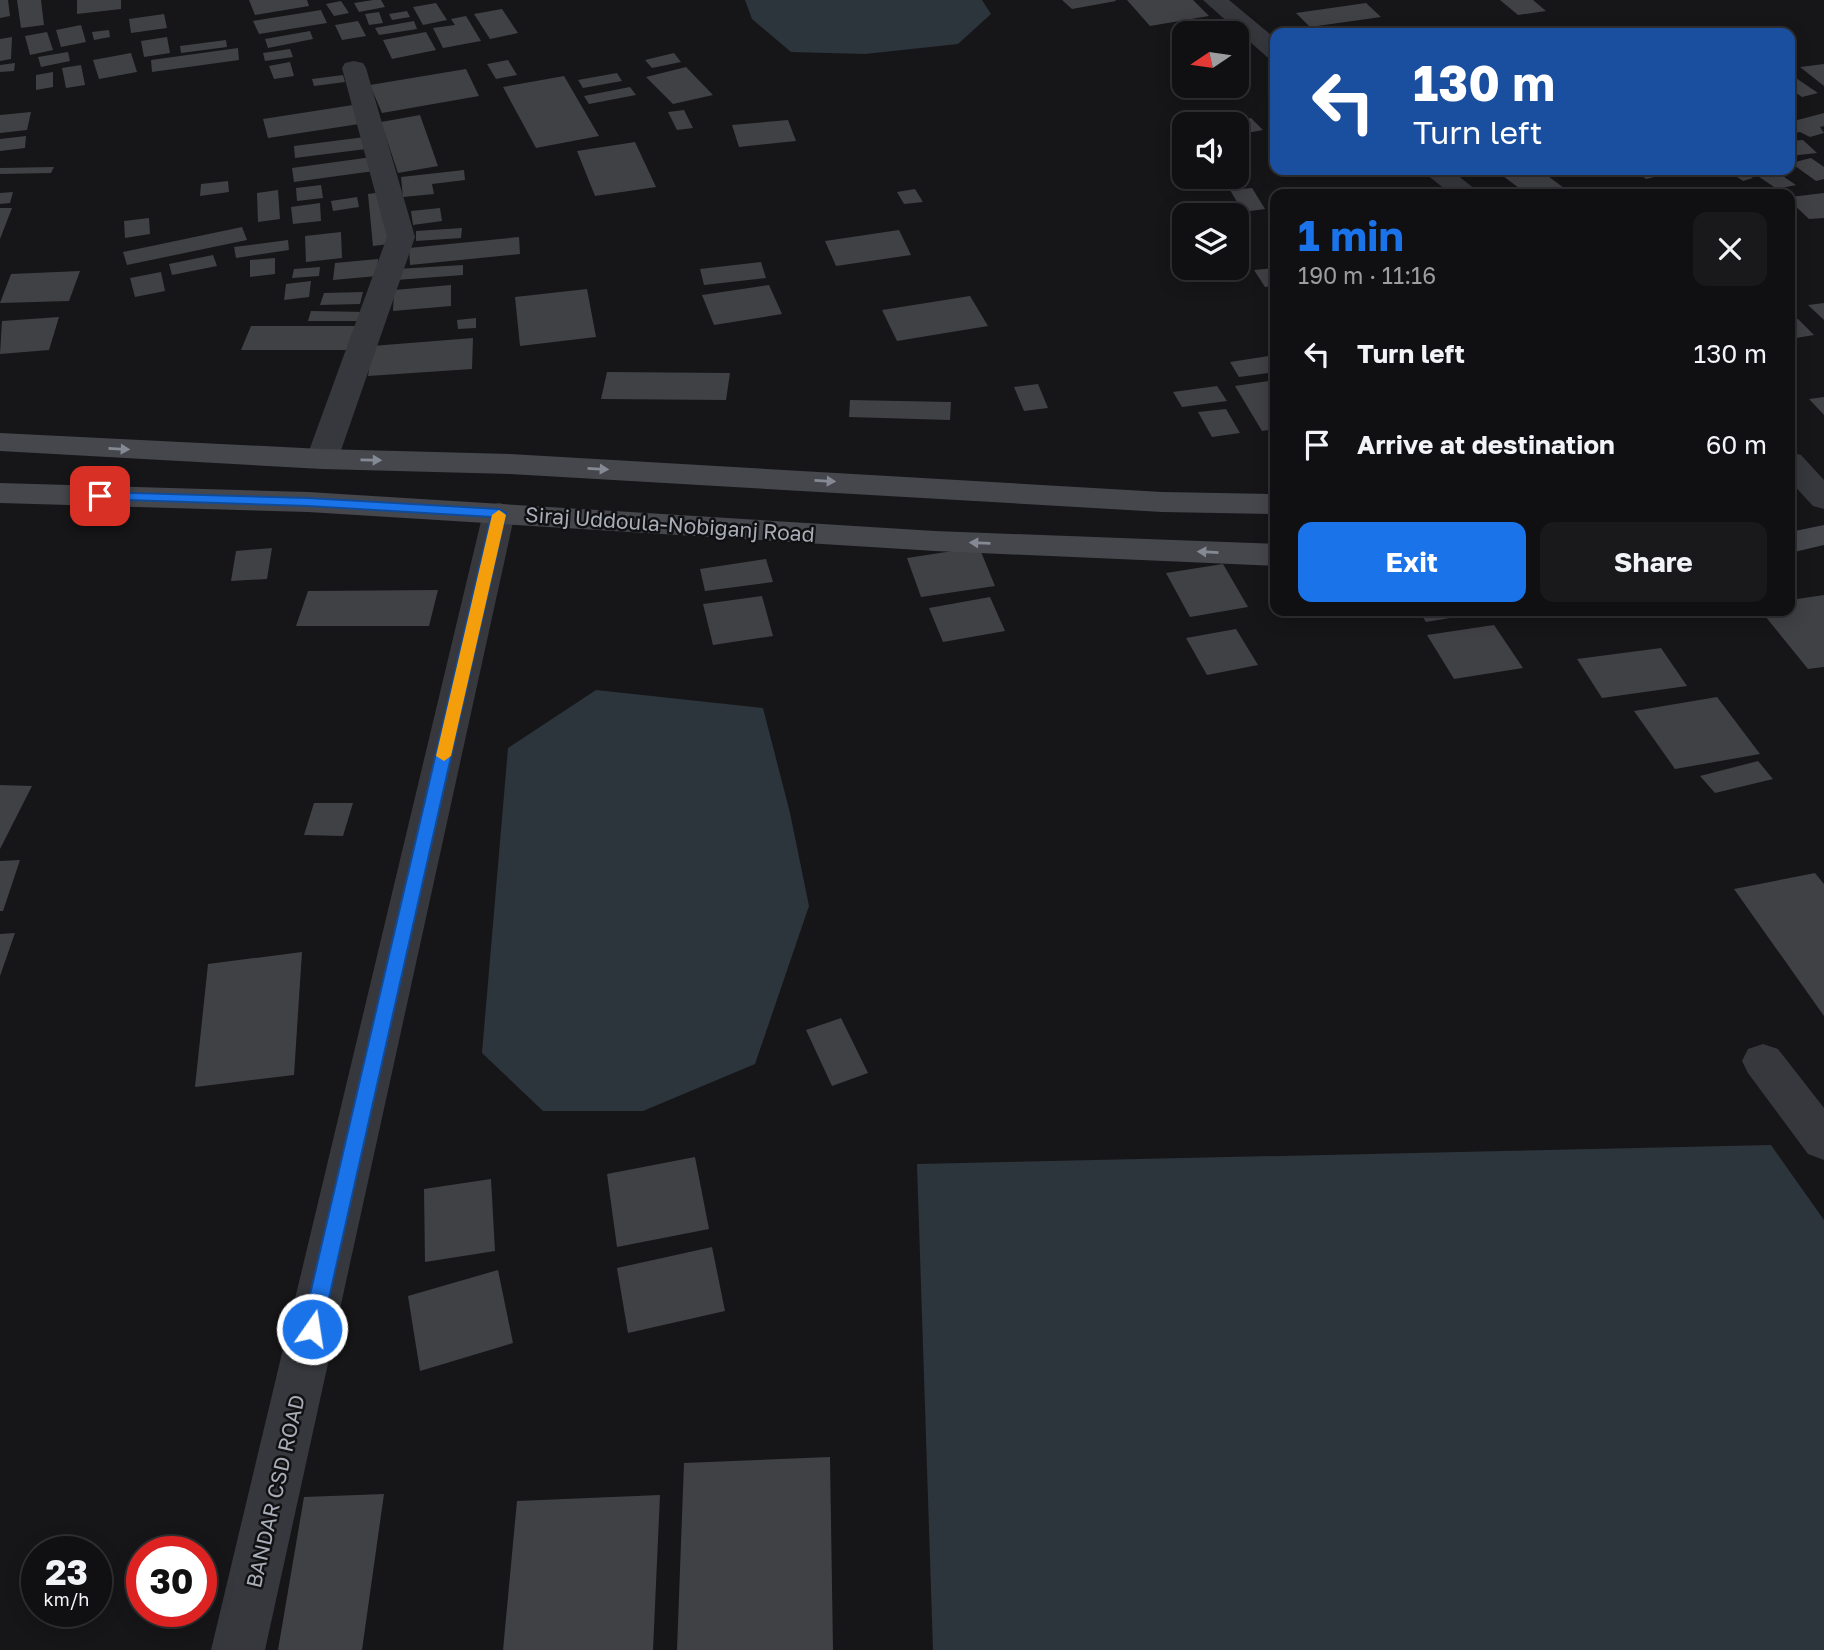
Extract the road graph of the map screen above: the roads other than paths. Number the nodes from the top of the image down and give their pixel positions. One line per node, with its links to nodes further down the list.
1 (1216, 0): 2 (street)
2 (1270, 47)
3 (354, 68): 8 (street)
4 (1441, 175): 5 (street)
5 (1461, 189)
6 (0, 442): 7 (main road)
7 (51, 445): 8 (main road, one-way to 8); 10 (main road)
8 (322, 459): 12 (main road, one-way to 12)
9 (1795, 467): 11 (street)
10 (11, 494): 13 (main road, Siraj Uddoula-Nobiganj Road)
11 (1824, 499)
12 (1270, 504)
13 (499, 513): 18 (main road, Siraj Uddoula-Nobiganj Road, one-way to 13); 21 (street, BANDAR CSD ROAD)
14 (1795, 518): 15 (main road)
15 (1824, 523)
16 (1824, 535): 17 (main road)
17 (1795, 542)
18 (1270, 555)
19 (1763, 1061): 20 (street)
20 (1824, 1141)
21 (238, 1650)

